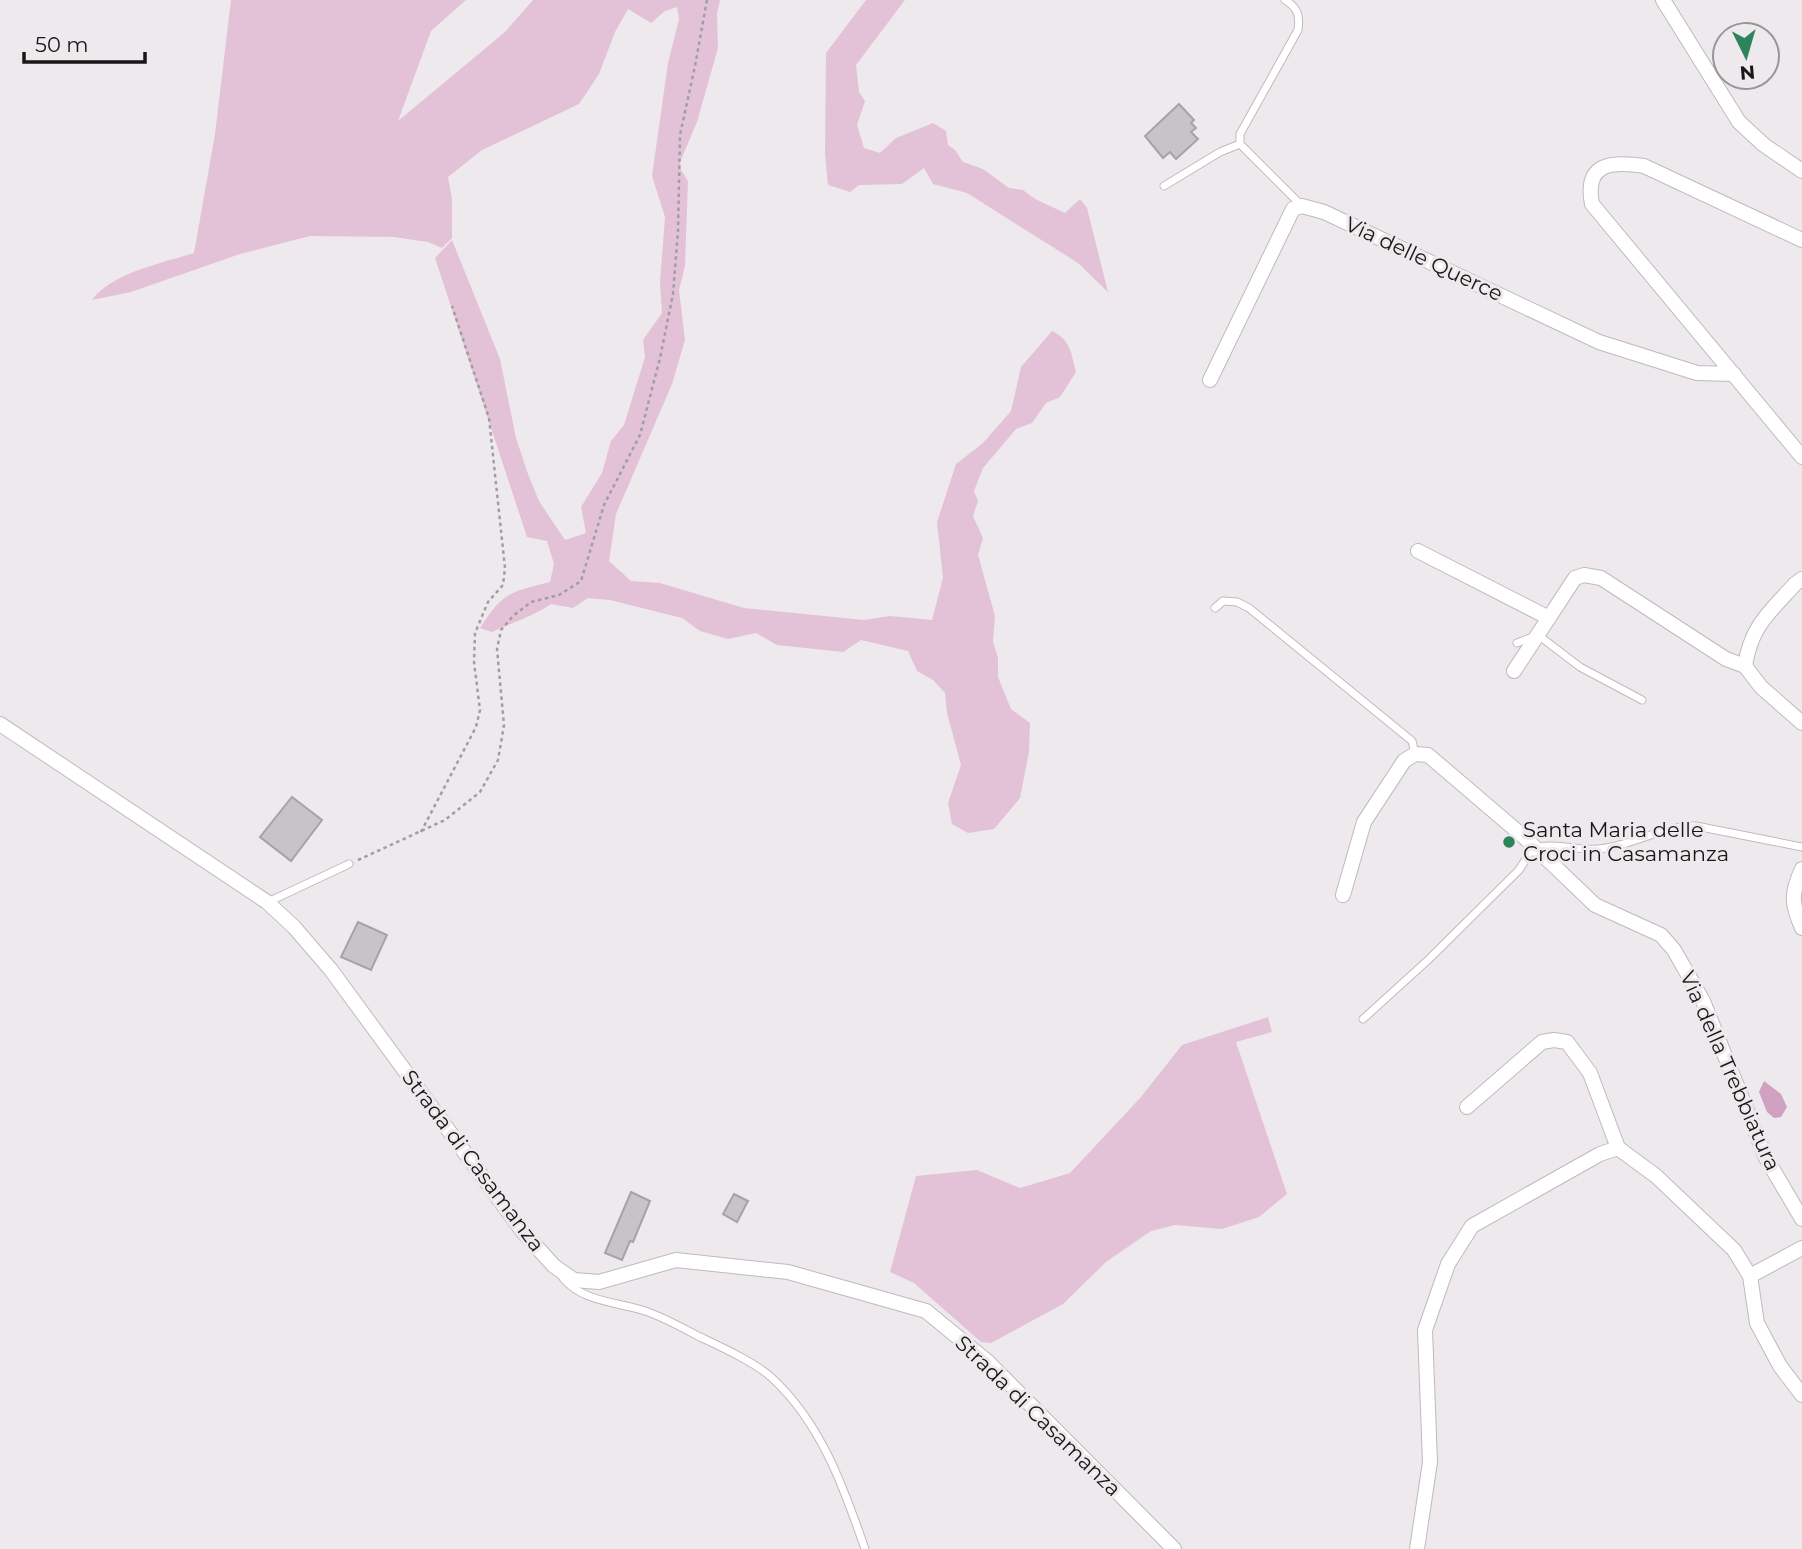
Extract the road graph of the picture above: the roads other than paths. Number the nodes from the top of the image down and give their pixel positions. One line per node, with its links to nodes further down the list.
1 (1285, 0): 3 (lane)
2 (1663, 0): 4 (street)
3 (1240, 144): 5 (lane); 6 (lane)
4 (1802, 171)
5 (1164, 186)
6 (1302, 206): 8 (street, Via delle Querce); 9 (street)
7 (1802, 240): 8 (street)
8 (1734, 374): 10 (street)
9 (1210, 380)
10 (1802, 457)
11 (1418, 551): 14 (street)
12 (1802, 579): 17 (street)
13 (1215, 608): 22 (lane)
14 (1549, 618): 15 (street); 17 (street)
15 (1538, 635): 16 (lane); 18 (street); 19 (lane)
16 (1517, 643)
17 (1745, 666): 20 (street)
18 (1514, 671)
19 (1642, 700)
20 (1802, 723)
21 (0, 724): 28 (street, Strada di Casamanza)
22 (1415, 754): 23 (street, Via della Trebbiatura); 27 (street)
23 (1533, 848): 24 (lane); 30 (lane); 33 (street, Via della Trebbiatura)
24 (1802, 848)
25 (349, 864): 28 (lane)
26 (1802, 869): 29 (street)
27 (1343, 895)
28 (267, 902): 35 (street, Strada di Casamanza)
29 (1802, 928)
30 (1363, 1019)
31 (1467, 1107): 32 (street)
32 (1618, 1148): 36 (street); 40 (street)
33 (1802, 1219)
34 (1802, 1248): 36 (street)
35 (554, 1266): 38 (lane); 39 (street, Strada di Casamanza)
36 (1750, 1276): 37 (street)
37 (1802, 1395)
38 (865, 1549)
39 (1174, 1549)
40 (1417, 1549)

